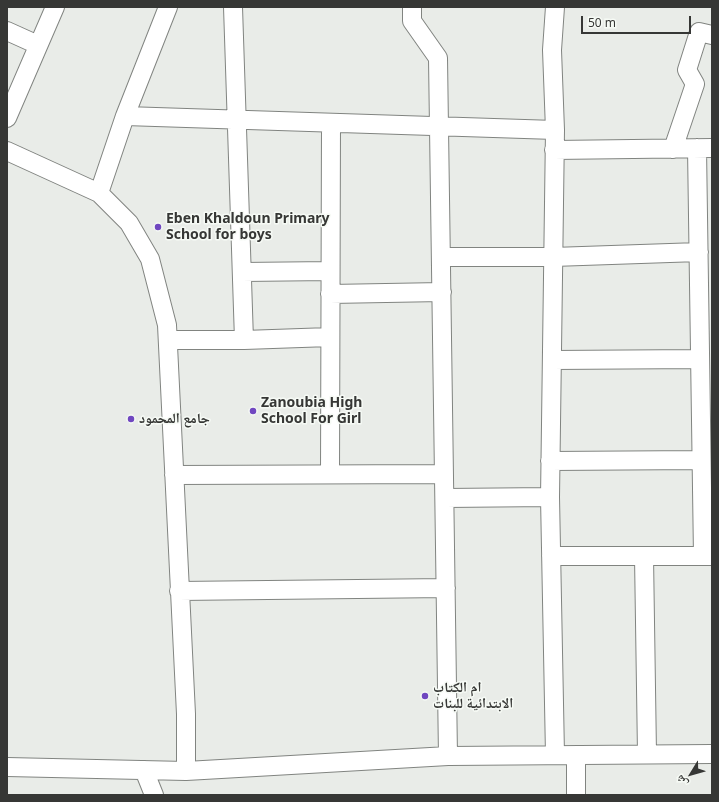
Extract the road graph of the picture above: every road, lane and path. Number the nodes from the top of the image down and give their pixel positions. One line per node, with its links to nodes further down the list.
1 (55, 7): 8 (street)
2 (233, 7): 11 (street)
3 (412, 7): 13 (street)
4 (555, 7): 14 (street)
5 (163, 9): 9 (street)
6 (7, 31): 8 (street)
7 (712, 35): 16 (street)
8 (38, 46): 10 (street)
9 (125, 116): 11 (street); 19 (street)
10 (7, 118)
11 (237, 120): 12 (street); 25 (street)
12 (331, 123): 13 (street); 24 (street)
13 (439, 126): 14 (street); 23 (street)
14 (555, 130): 17 (street)
15 (704, 148): 16 (street); 20 (street)
16 (673, 149): 17 (street)
17 (554, 150): 22 (street)
18 (7, 151): 19 (street)
19 (99, 193): 29 (street)
20 (705, 233): 21 (street)
21 (698, 252): 22 (street); 31 (street)
22 (553, 257): 23 (street); 32 (street)
23 (441, 258): 26 (street)
24 (330, 271): 25 (street); 27 (street)
25 (242, 272): 30 (street)
26 (442, 292): 27 (street); 37 (street)
27 (330, 294): 28 (street)
28 (330, 337): 30 (street); 36 (street)
29 (168, 340): 30 (street); 35 (street)
30 (244, 340)
31 (704, 351): 32 (street); 33 (street)
32 (552, 360): 34 (street)
33 (705, 450): 34 (street); 42 (street)
34 (550, 461): 38 (street)
35 (174, 474): 36 (street); 44 (street)
36 (330, 474): 37 (street)
37 (444, 474): 39 (street)
38 (550, 497): 39 (street); 40 (street)
39 (445, 498): 43 (street)
40 (551, 556): 41 (street); 47 (street)
41 (644, 556): 42 (street); 45 (street)
42 (707, 556)
43 (446, 588): 44 (street); 49 (street)
44 (179, 591): 52 (street)
45 (647, 754): 46 (street); 48 (street)
46 (712, 754)
47 (555, 755): 48 (street); 49 (street)
48 (576, 755): 54 (street)
49 (448, 756): 52 (street)
50 (7, 767): 51 (street)
51 (144, 770): 52 (street); 53 (street)
52 (186, 771)
53 (154, 795)
54 (576, 795)

